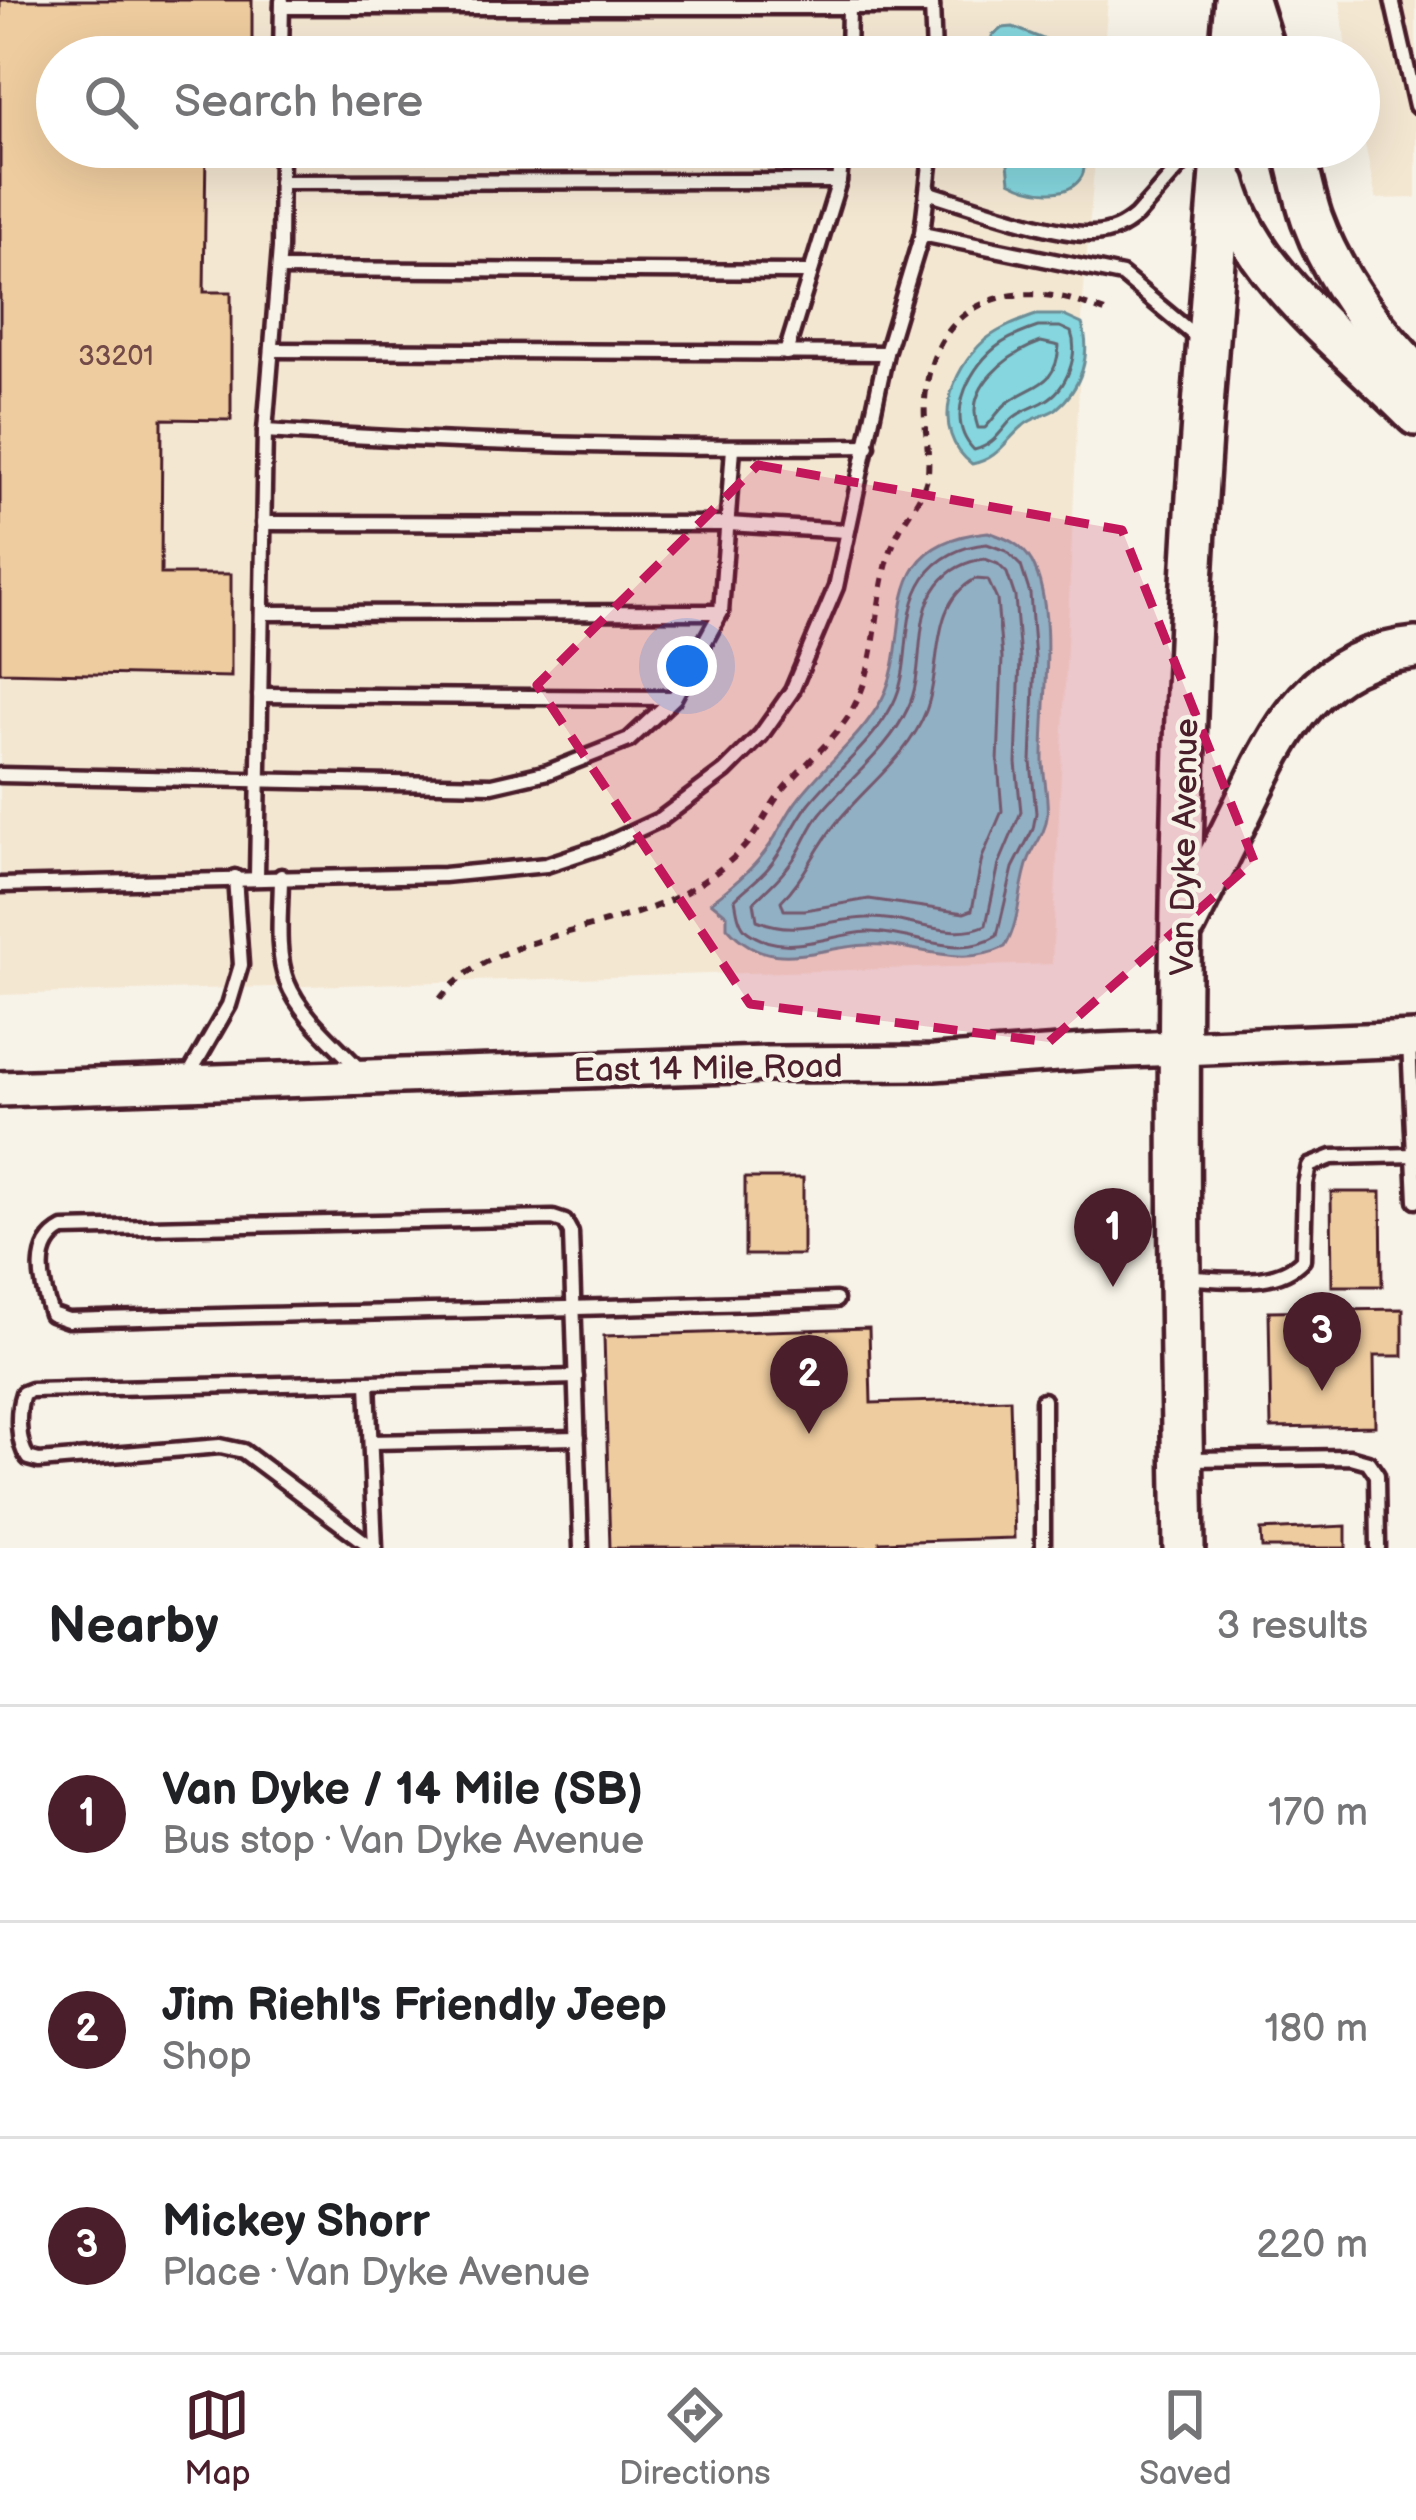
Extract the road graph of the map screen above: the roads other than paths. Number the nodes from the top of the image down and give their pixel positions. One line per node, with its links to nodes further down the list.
1 (1235, 0): 10 (main road)
2 (1248, 0): 11 (main road)
3 (1392, 0): 12 (lane)
4 (282, 4): 6 (lane); 7 (lane)
5 (932, 4): 6 (lane); 9 (lane)
6 (849, 7): 8 (lane)
7 (281, 36)
8 (848, 36)
9 (933, 36)
10 (1232, 36)
11 (1259, 36)
12 (1416, 106)
13 (280, 168): 21 (lane)
14 (841, 168): 20 (lane)
15 (930, 168): 22 (lane)
16 (1196, 168): 22 (lane)
17 (1214, 168): 26 (main road, Van Dyke Avenue)
18 (1219, 168): 31 (main road)
19 (1298, 168): 30 (main road)
20 (839, 181): 21 (lane); 25 (lane)
21 (280, 182): 24 (lane)
22 (927, 192): 23 (lane)
23 (922, 234): 26 (lane); 29 (lane)
24 (279, 269): 25 (lane); 27 (lane)
25 (808, 272): 28 (lane)
26 (1209, 348): 49 (main road, Van Dyke Avenue)
27 (272, 350): 28 (lane); 32 (lane)
28 (786, 353): 29 (lane)
29 (886, 353): 33 (lane)
30 (1416, 374)
31 (1416, 415)
32 (265, 431): 34 (lane); 35 (lane)
33 (868, 446): 34 (lane); 37 (lane)
34 (734, 448): 36 (lane)
35 (263, 523): 36 (lane); 39 (lane)
36 (728, 524): 37 (lane); 38 (lane)
37 (847, 531): 45 (lane)
38 (721, 612): 39 (lane); 42 (lane)
39 (262, 614): 41 (lane)
40 (1416, 648): 49 (main road)
41 (260, 695): 42 (lane); 44 (lane)
42 (674, 698): 44 (lane)
43 (0, 775): 44 (lane)
44 (259, 777): 47 (lane)
45 (281, 876): 47 (lane); 52 (lane)
46 (235, 877): 47 (lane); 48 (lane); 53 (lane)
47 (257, 877)
48 (0, 884)
49 (1181, 934): 51 (main road, Van Dyke Avenue)
50 (1413, 1039): 51 (main road, East 14 Mile Road); 55 (lane)
51 (1179, 1048): 52 (main road, East 14 Mile Road); 57 (main road, Van Dyke Avenue)
52 (366, 1076): 53 (main road, East 14 Mile Road)
53 (184, 1083): 54 (main road, East 14 Mile Road)
54 (0, 1089)
55 (1415, 1155): 56 (lane); 57 (lane)
56 (1416, 1201)
57 (1179, 1278): 65 (main road, Van Dyke Avenue)
58 (836, 1300): 59 (lane)
59 (574, 1310): 59 (lane); 60 (lane)
60 (576, 1377): 61 (lane); 63 (lane)
61 (368, 1383): 64 (lane); 66 (lane)
62 (1043, 1400): 68 (lane)
63 (578, 1438): 64 (lane); 67 (lane)
64 (371, 1442): 66 (lane)
65 (1182, 1459): 69 (main road, Van Dyke Avenue); 70 (lane)
66 (374, 1548)
67 (581, 1548)
68 (1043, 1548)
69 (1184, 1548)
70 (1378, 1548)

